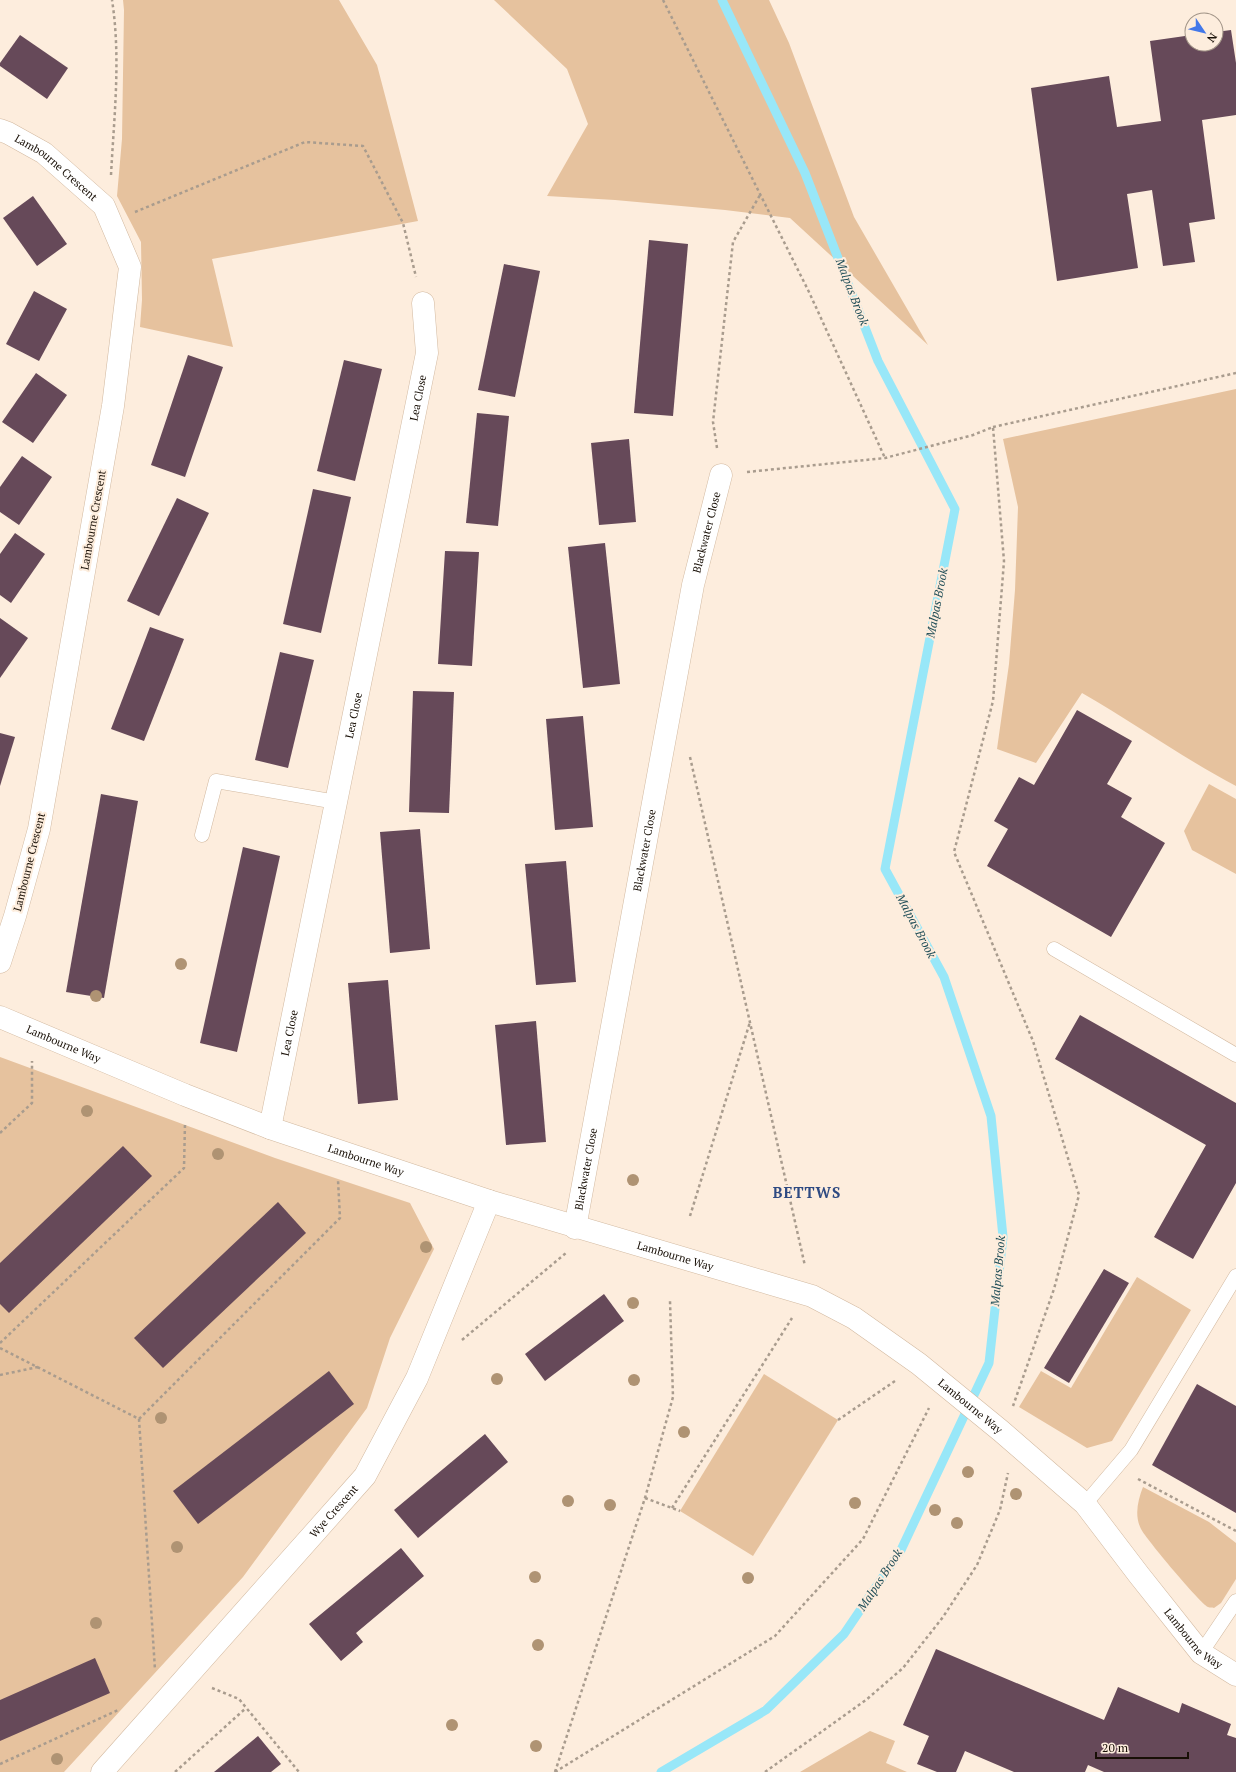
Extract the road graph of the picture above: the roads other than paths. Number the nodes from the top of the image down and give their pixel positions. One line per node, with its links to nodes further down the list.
1 (0, 130): 7 (street, Lambourne Crescent)
2 (423, 303): 4 (street, Lea Close)
3 (721, 475): 12 (street, Blackwater Close)
4 (336, 802): 5 (lane); 10 (street, Lea Close)
5 (202, 835)
6 (1054, 949): 9 (lane)
7 (0, 962)
8 (0, 1017): 10 (street, Lambourne Way)
9 (1236, 1055)
10 (270, 1128): 11 (street, Lambourne Way)
11 (488, 1201): 12 (street, Lambourne Way); 18 (street, Wye Crescent)
12 (583, 1230): 14 (street, Lambourne Way)
13 (1236, 1276): 14 (lane)
14 (1085, 1504): 16 (street, Lambourne Way)
15 (1236, 1601): 16 (lane)
16 (1201, 1653): 17 (street, Lambourne Way)
17 (1236, 1675)
18 (102, 1772)

